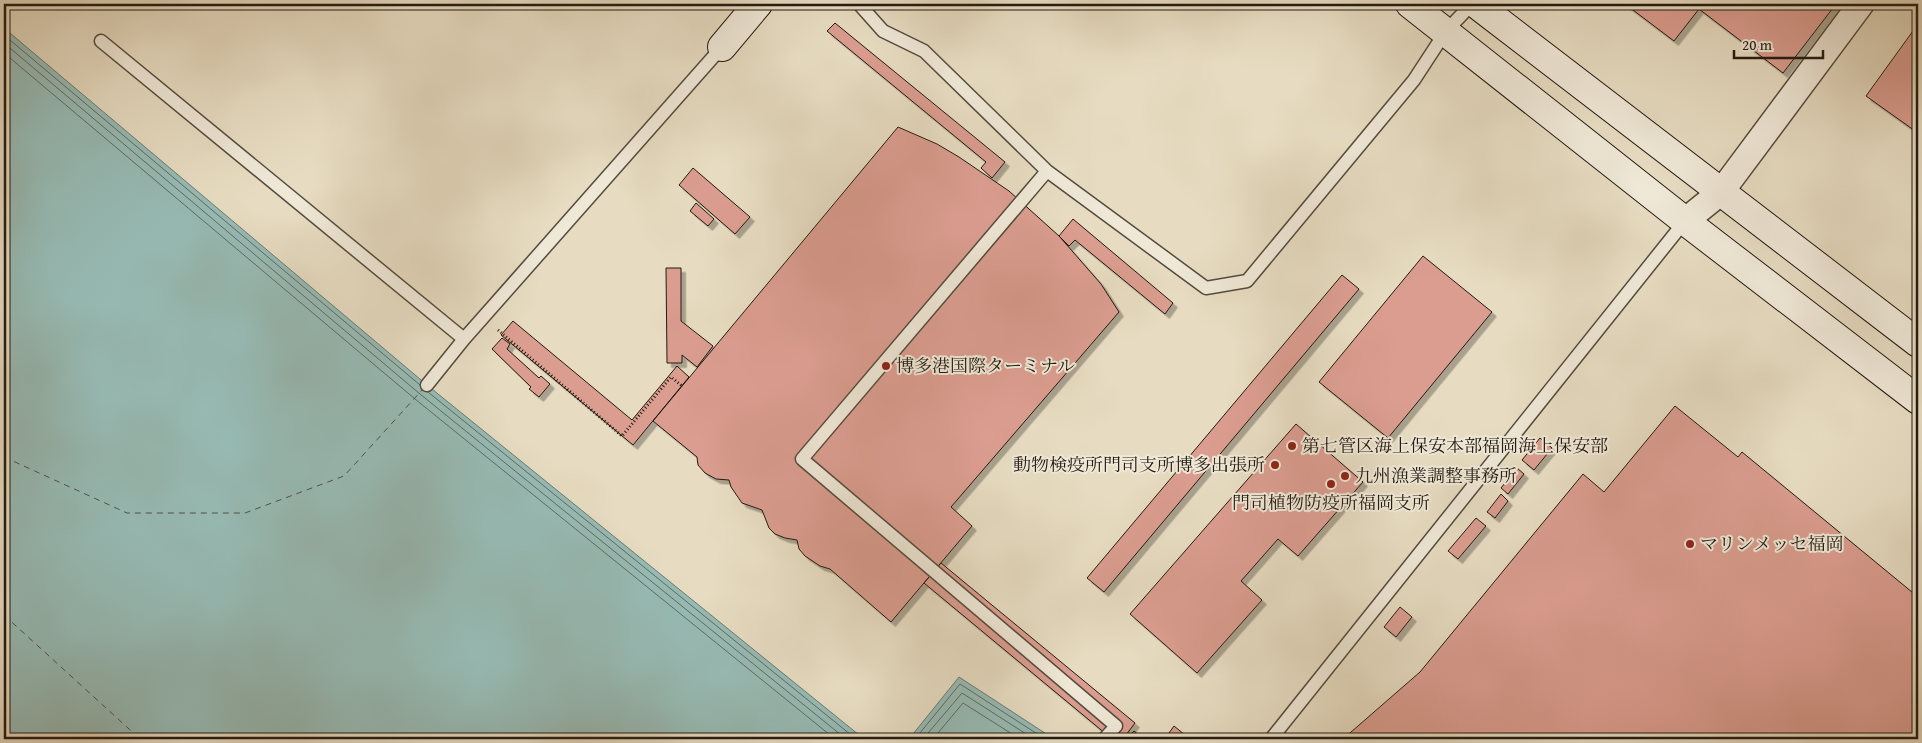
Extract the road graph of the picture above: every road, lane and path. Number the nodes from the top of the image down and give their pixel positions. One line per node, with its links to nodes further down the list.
1 (758, 4): 9 (street)
2 (859, 4): 10 (lane)
3 (1410, 4): 7 (street)
4 (1472, 4): 7 (lane)
5 (1476, 4): 11 (street)
6 (1861, 4): 11 (street)
7 (1446, 31): 10 (lane); 12 (street)
8 (101, 41): 14 (lane)
9 (722, 46): 14 (lane)
10 (1047, 171): 19 (lane)
11 (1721, 192): 12 (street); 15 (street)
12 (1686, 221): 18 (street); 20 (lane)
13 (491, 336): 17 (path)
14 (464, 339): 16 (lane)
15 (1918, 343)
16 (427, 385)
17 (682, 386)
18 (1918, 400)
19 (1104, 739)
20 (1271, 739)

